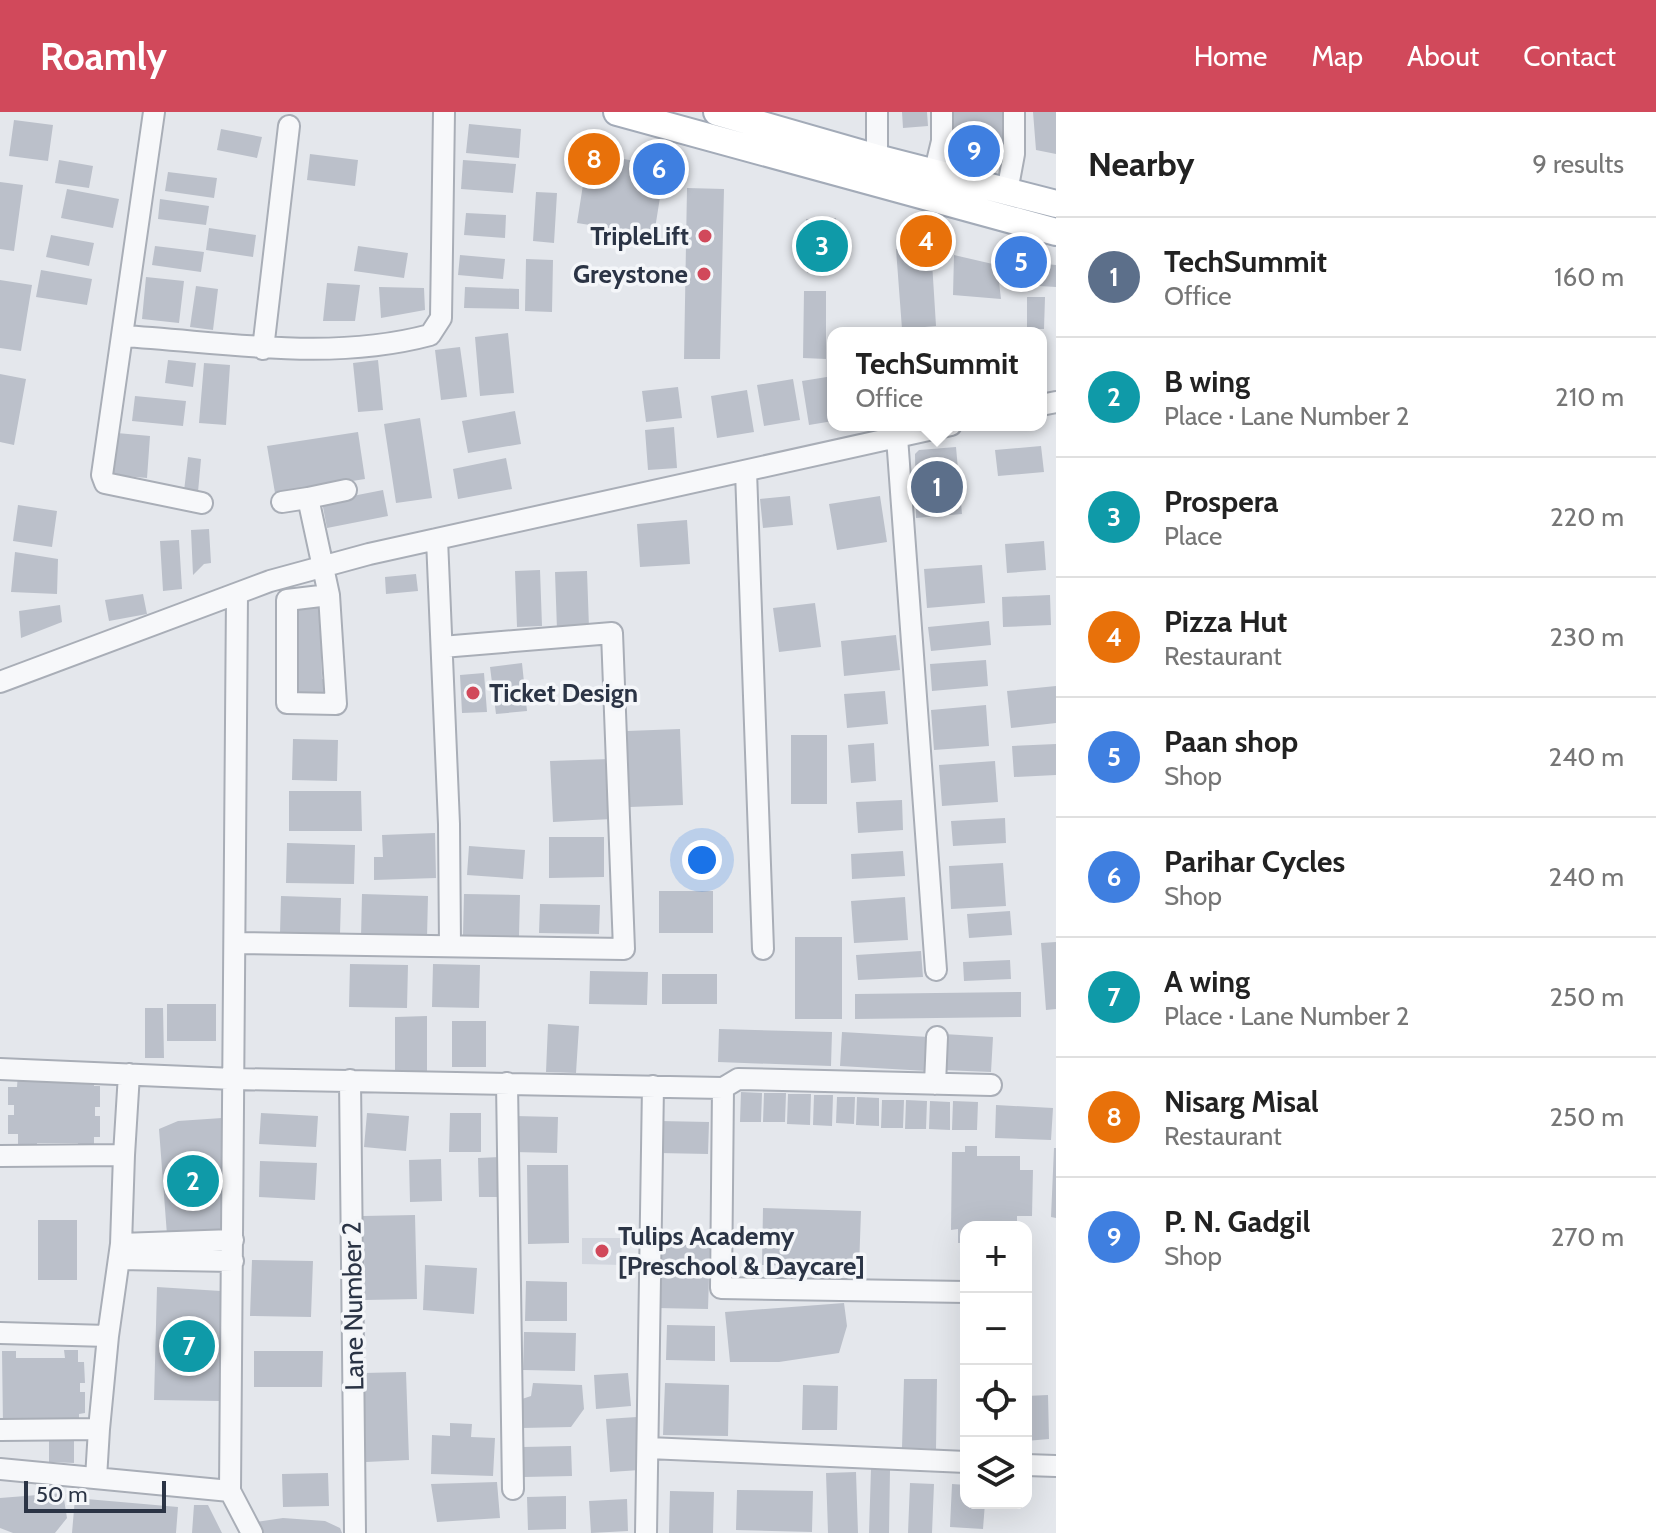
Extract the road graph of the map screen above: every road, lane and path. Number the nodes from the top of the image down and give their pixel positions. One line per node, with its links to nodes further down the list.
1 (154, 112): 14 (street)
2 (444, 112): 15 (street)
3 (617, 112): 13 (main road)
4 (717, 112): 9 (main road)
5 (877, 112): 9 (street)
6 (942, 112): 10 (street)
7 (1014, 112): 11 (street)
8 (289, 126): 15 (street)
9 (877, 158): 10 (main road)
10 (934, 174): 11 (main road)
11 (1007, 192): 12 (main road)
12 (1056, 204)
13 (1056, 232)
14 (122, 336): 15 (street); 22 (street)
15 (263, 349)
16 (924, 431): 17 (street)
17 (897, 437): 18 (street); 32 (street)
18 (746, 471): 23 (street); 31 (street)
19 (346, 490): 20 (street)
20 (308, 498): 21 (street); 24 (street)
21 (282, 502)
22 (202, 503)
23 (437, 539): 24 (street); 27 (street)
24 (322, 567): 25 (street); 26 (street)
25 (237, 595): 28 (street); 29 (street)
26 (329, 595): 26 (street)
27 (442, 647): 30 (street); 30 (street)
28 (0, 682)
29 (236, 943): 30 (street); 36 (street)
30 (450, 946)
31 (763, 949)
32 (936, 970)
33 (937, 1037): 39 (street)
34 (0, 1069): 35 (street)
35 (129, 1074): 36 (street); 43 (street)
36 (234, 1079): 37 (street); 45 (street)
37 (350, 1080): 38 (street); 62 (street, Lane Number 2)
38 (507, 1083): 41 (street); 59 (street)
39 (935, 1084): 40 (street); 42 (street)
40 (991, 1085)
41 (653, 1086): 42 (street); 53 (street)
42 (723, 1088): 48 (street)
43 (124, 1155): 44 (street); 46 (street)
44 (0, 1156)
45 (233, 1240): 46 (street); 47 (street)
46 (120, 1251): 47 (street); 50 (street)
47 (233, 1261): 60 (street)
48 (960, 1292)
49 (0, 1333): 50 (street)
50 (108, 1336): 51 (street)
51 (99, 1429): 52 (street); 58 (street)
52 (0, 1430)
53 (648, 1448): 54 (street); 63 (street)
54 (960, 1462)
55 (1032, 1465): 56 (street)
56 (1056, 1466)
57 (0, 1469): 58 (street)
58 (96, 1478): 60 (street)
59 (513, 1489)
60 (230, 1491): 61 (street)
61 (252, 1533)
62 (355, 1533)
63 (646, 1533)

